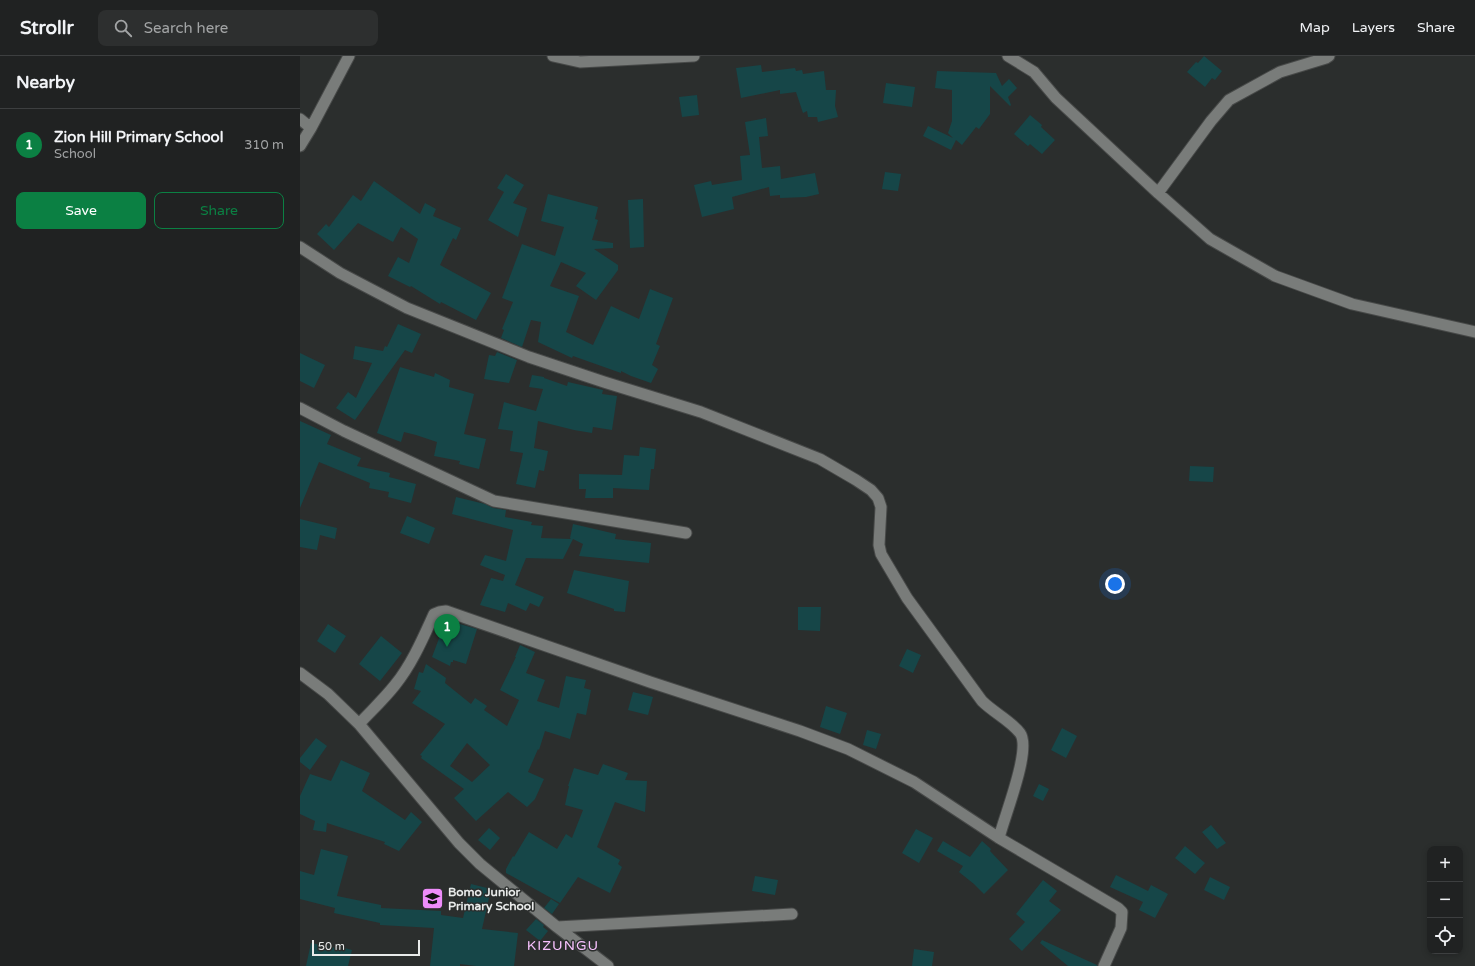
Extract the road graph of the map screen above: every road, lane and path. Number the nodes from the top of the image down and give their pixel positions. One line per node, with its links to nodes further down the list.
1 (349, 56): 8 (street)
2 (553, 56): 6 (street)
3 (694, 56): 6 (street)
4 (1008, 56): 10 (street)
5 (1329, 56): 10 (street)
6 (660, 57)
7 (300, 119): 8 (street)
8 (311, 128): 9 (street)
9 (300, 146)
10 (1158, 193): 12 (street)
11 (300, 247): 17 (street)
12 (1475, 332)
13 (300, 408): 14 (street)
14 (686, 533)
15 (300, 673): 16 (street)
16 (359, 724): 17 (street); 19 (street)
17 (999, 838): 21 (street)
18 (792, 914): 19 (street)
19 (556, 927): 20 (street)
20 (608, 966)
21 (1104, 966)

